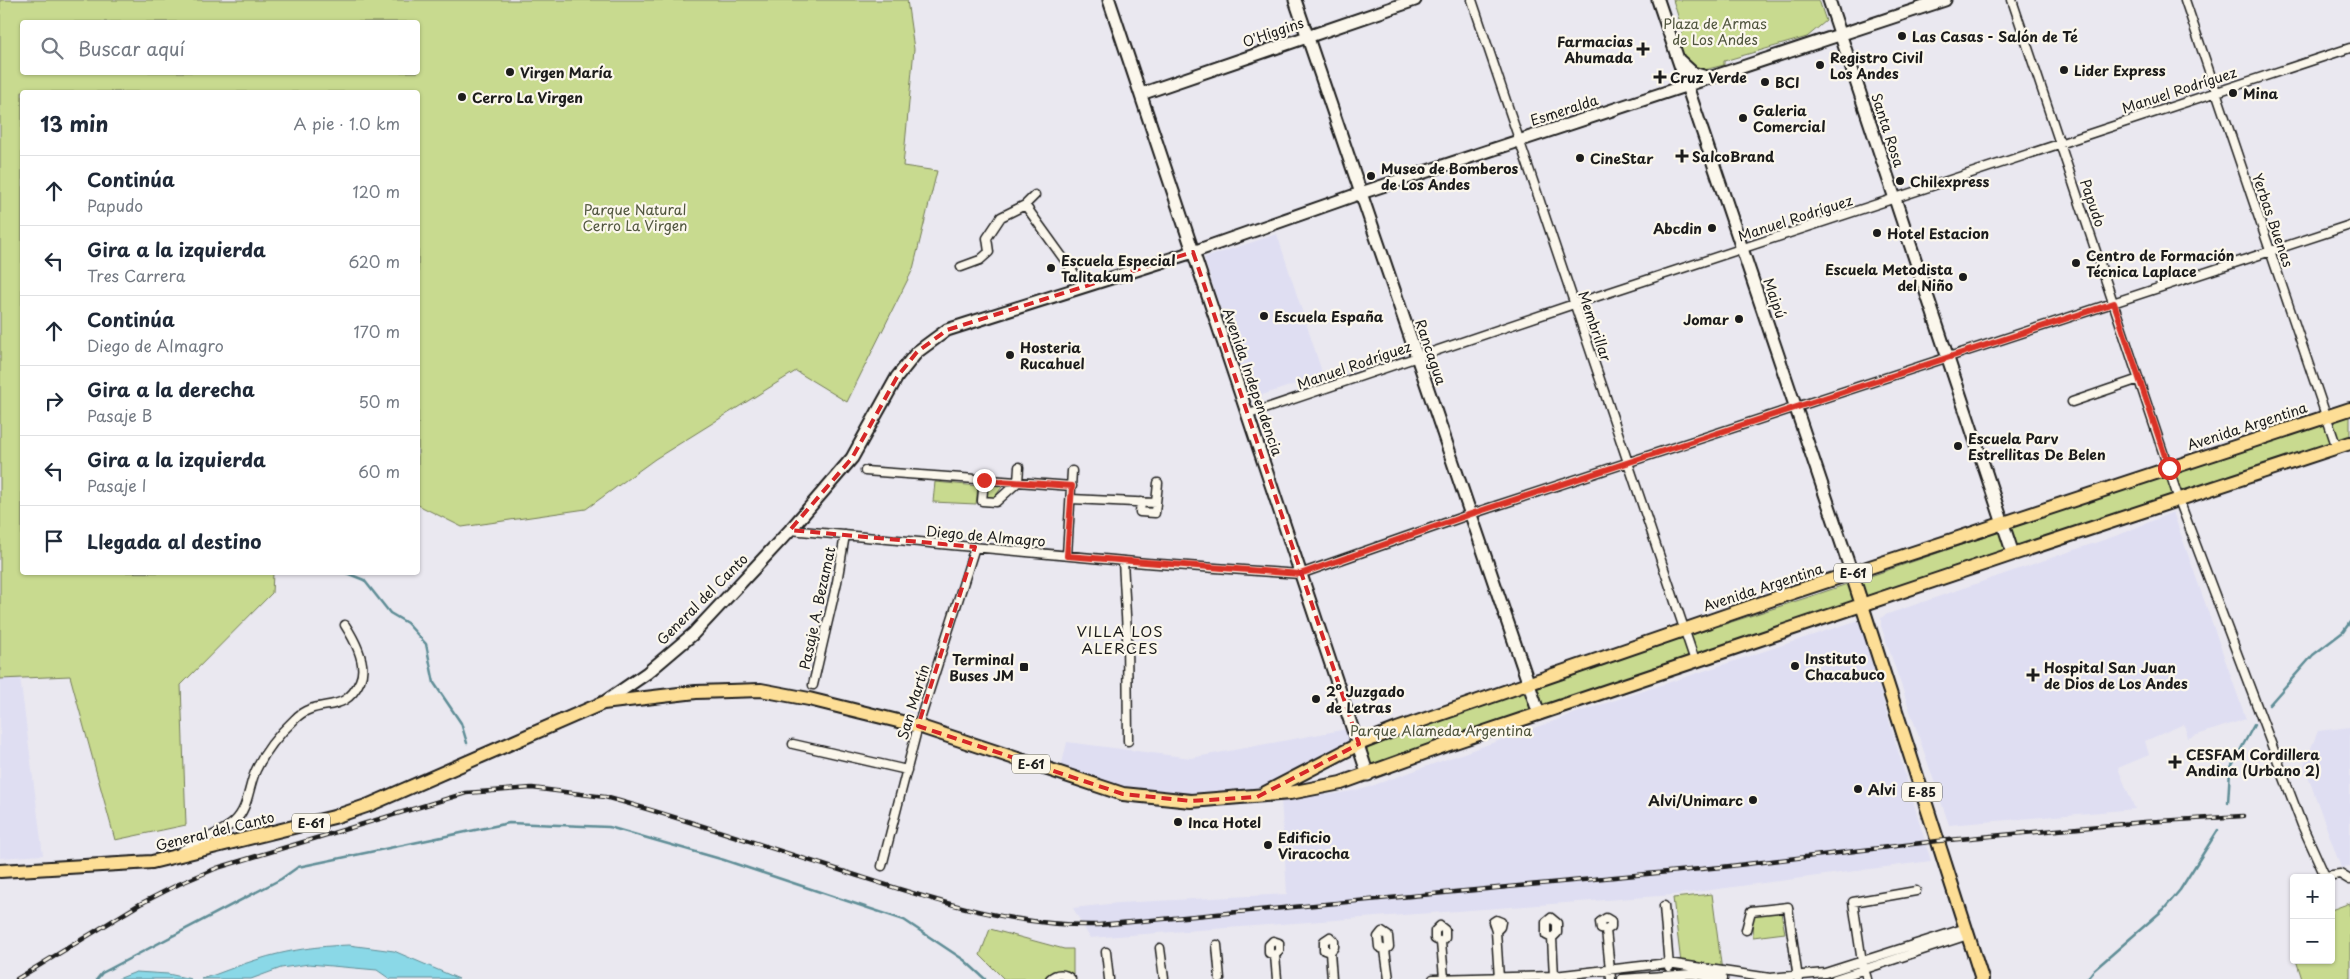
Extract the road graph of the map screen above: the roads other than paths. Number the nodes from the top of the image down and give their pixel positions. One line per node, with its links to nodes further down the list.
1 (1109, 0): 19 (main road, Avenida Independencia)
2 (1294, 0): 12 (main road, Rancagua)
3 (1415, 0): 12 (main road, O'Higgins)
4 (1472, 0): 20 (street, Membrillar)
5 (1658, 0): 15 (main road, Maipú)
6 (1829, 0): 10 (main road, Santa Rosa)
7 (1945, 0): 11 (main road, Esmeralda)
8 (2012, 0): 21 (street, Papudo)
9 (2185, 0): 18 (street, Yerbas Buenas)
10 (1834, 15): 11 (main road, Santa Rosa); 13 (main road)
11 (1840, 35): 13 (main road, Esmeralda); 24 (main road, Santa Rosa)
12 (1307, 36): 19 (main road, O'Higgins); 22 (main road, Rancagua)
13 (1810, 45): 16 (main road, Esmeralda)
14 (2350, 48): 18 (street, Manuel Rodríguez)
15 (1678, 58): 16 (main road); 17 (main road, Maipú)
16 (1710, 78): 17 (main road, Esmeralda)
17 (1687, 85): 20 (main road, Esmeralda); 27 (main road, Maipú)
18 (2216, 91): 21 (street, Manuel Rodríguez); 29 (street, Yerbas Buenas)
19 (1141, 94): 28 (main road, Avenida Independencia)
20 (1519, 141): 22 (main road, Esmeralda); 33 (street, Membrillar)
21 (2060, 142): 24 (street, Manuel Rodríguez); 32 (street, Papudo)
22 (1361, 194): 28 (main road, Esmeralda); 34 (main road, Rancagua)
23 (1035, 195): 25 (street)
24 (1895, 198): 27 (street, Manuel Rodríguez); 35 (main road, Santa Rosa)
25 (1025, 205): 30 (street); 31 (street)
26 (2350, 225): 29 (street)
27 (1742, 248): 33 (street, Manuel Rodríguez); 38 (main road, Maipú)
28 (1193, 252): 31 (main road, General del Canto); 40 (main road, Avenida Independencia)
29 (2270, 252): 32 (street); 41 (street, Yerbas Buenas)
30 (962, 267)
31 (1084, 287): 59 (main road, General del Canto)
32 (2114, 303): 35 (street); 36 (street, Papudo)
33 (1574, 304): 34 (street, Manuel Rodríguez); 44 (street, Membrillar)
34 (1417, 357): 40 (street, Manuel Rodríguez); 57 (main road, Rancagua)
35 (1948, 358): 38 (street); 58 (main road, Santa Rosa)
36 (2139, 380): 37 (street); 46 (street, Papudo)
37 (2072, 402)
38 (1796, 407): 44 (street); 66 (main road, Maipú)
39 (2350, 409): 41 (main road, Avenida Argentina / E-61)
40 (1249, 414): 65 (main road, Avenida Independencia)
41 (2326, 417): 43 (street, Yerbas Buenas); 46 (main road, Avenida Argentina / E-61)
42 (2350, 443): 43 (main road, E-61)
43 (2337, 448): 54 (main road, E-61)
44 (1628, 463): 57 (street); 69 (street, Membrillar)
45 (1019, 467): 50 (street)
46 (2169, 468): 54 (street, Papudo); 58 (main road, Avenida Argentina / E-61)
47 (1072, 471): 52 (street)
48 (865, 472): 49 (street)
49 (984, 480): 50 (street); 50 (street)
50 (1018, 482): 52 (street)
51 (1158, 483): 56 (street)
52 (1072, 486): 53 (street)
53 (1071, 499): 55 (street); 63 (street)
54 (2179, 500): 62 (main road, E-61); 85 (street, Papudo)
55 (1141, 502): 56 (street); 56 (street)
56 (1156, 503)
57 (1471, 514): 65 (street); 72 (main road, Rancagua)
58 (2003, 523): 62 (main road, Santa Rosa); 66 (main road, Avenida Argentina / E-61)
59 (790, 530): 60 (street, Diego de Almagro); 73 (main road, General del Canto)
60 (845, 535): 61 (street, Diego de Almagro); 71 (street, Pasaje A. Bezamat)
61 (975, 547): 63 (street, Diego de Almagro); 75 (street, San Martín)
62 (2013, 554): 67 (main road, E-61)
63 (1067, 556): 64 (street, Diego de Almagro)
64 (1123, 560): 65 (street, Diego de Almagro); 76 (street)
65 (1300, 574): 78 (main road, Avenida Independencia)
66 (1852, 574): 67 (main road, Maipú / E-85); 69 (main road, Avenida Argentina / E-61)
67 (1862, 605): 70 (main road, E-61); 91 (main road, E-85)
68 (345, 625): 82 (street)
69 (1684, 630): 70 (street, Membrillar); 72 (main road, Avenida Argentina / E-61)
70 (1695, 661): 74 (main road, E-61)
71 (812, 685)
72 (1529, 685): 74 (main road, Rancagua); 78 (main road, Avenida Argentina / E-61)
73 (603, 703): 75 (main road, E-61); 82 (main road, General del Canto / E-61)
74 (1539, 714): 80 (main road, E-61)
75 (918, 726): 79 (street, San Martín); 81 (main road, E-61)
76 (1128, 741)
77 (793, 744): 79 (street)
78 (1359, 744): 80 (main road, Avenida Independencia); 81 (main road, E-61)
79 (907, 770): 83 (street, San Martín)
80 (1368, 774): 81 (main road, E-61)
81 (1257, 797)
82 (168, 858): 84 (main road, General del Canto / E-61)
83 (882, 866)
84 (0, 871)
85 (2350, 880)
86 (1916, 891): 101 (street)
87 (1664, 906): 100 (street)
88 (1606, 930): 102 (street)
89 (1746, 930): 108 (street)
90 (1496, 931): 107 (street)
91 (1967, 931): 101 (street); 123 (main road, E-85)
92 (1552, 938): 103 (street)
93 (1441, 942): 106 (street)
94 (1217, 945): 113 (street)
95 (1160, 948): 112 (street)
96 (1385, 950): 116 (street)
97 (1106, 952): 111 (street)
98 (1330, 952): 115 (street)
99 (1275, 955): 114 (street)
100 (1668, 963): 102 (street); 104 (street); 105 (street)
101 (1863, 966): 108 (street); 121 (street); 122 (street)
102 (1609, 970): 103 (street); 118 (street)
103 (1554, 976): 107 (street)
104 (1670, 977): 119 (street); 120 (street)
105 (1746, 977): 108 (street)
106 (1444, 978): 107 (street); 117 (street)
107 (1500, 978)
108 (1798, 978)
109 (1050, 979): 110 (street)
110 (1071, 979)
111 (1109, 979)
112 (1164, 979)
113 (1220, 979)
114 (1277, 979)
115 (1332, 979)
116 (1389, 979)
117 (1432, 979)
118 (1611, 979)
119 (1622, 979)
120 (1723, 979)
121 (1834, 979)
122 (1867, 979)
123 (1982, 979)

